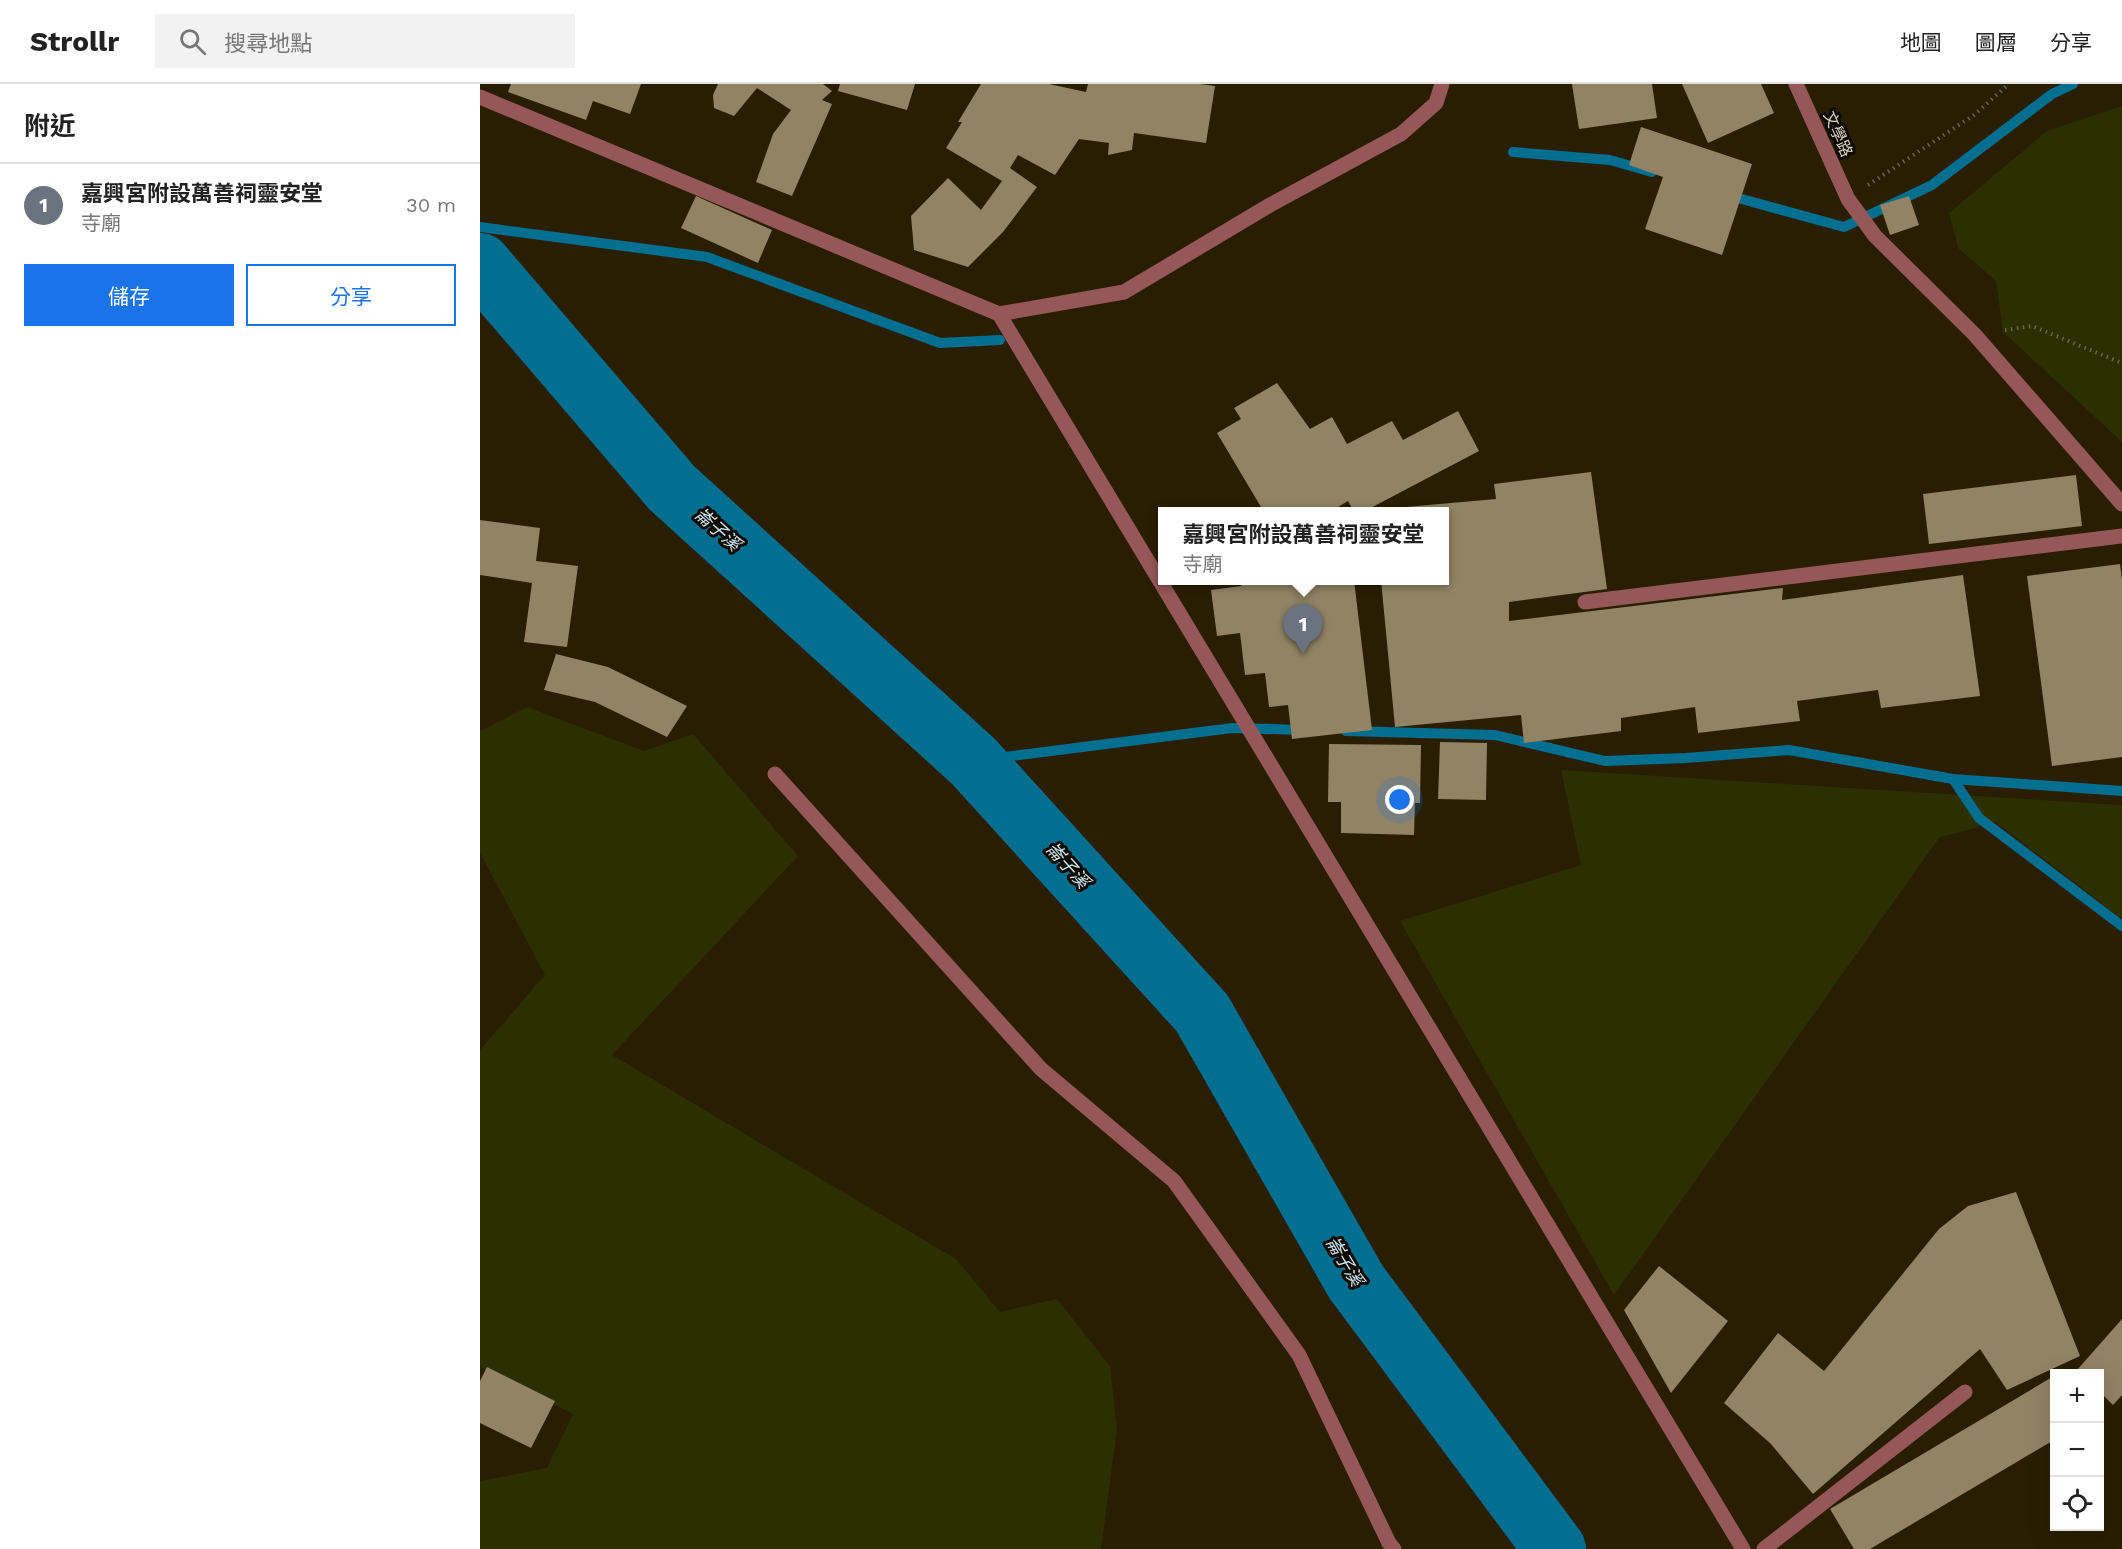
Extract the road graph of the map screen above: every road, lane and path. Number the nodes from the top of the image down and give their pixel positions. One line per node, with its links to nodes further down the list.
1 (1442, 84): 6 (street)
2 (1796, 84): 5 (street, 文學路)
3 (2009, 84): 5 (path)
4 (480, 97): 6 (street)
5 (1848, 199): 7 (street, 文學路)
6 (999, 314): 11 (street)
7 (1975, 335): 8 (path); 9 (street, 文學路)
8 (2122, 363)
9 (2122, 504)
10 (2122, 536): 13 (street)
11 (1158, 578)
12 (1162, 585): 17 (street)
13 (1585, 602)
14 (775, 774): 16 (street)
15 (1965, 1392): 18 (street)
16 (1394, 1549)
17 (1743, 1549)
18 (1764, 1549)

